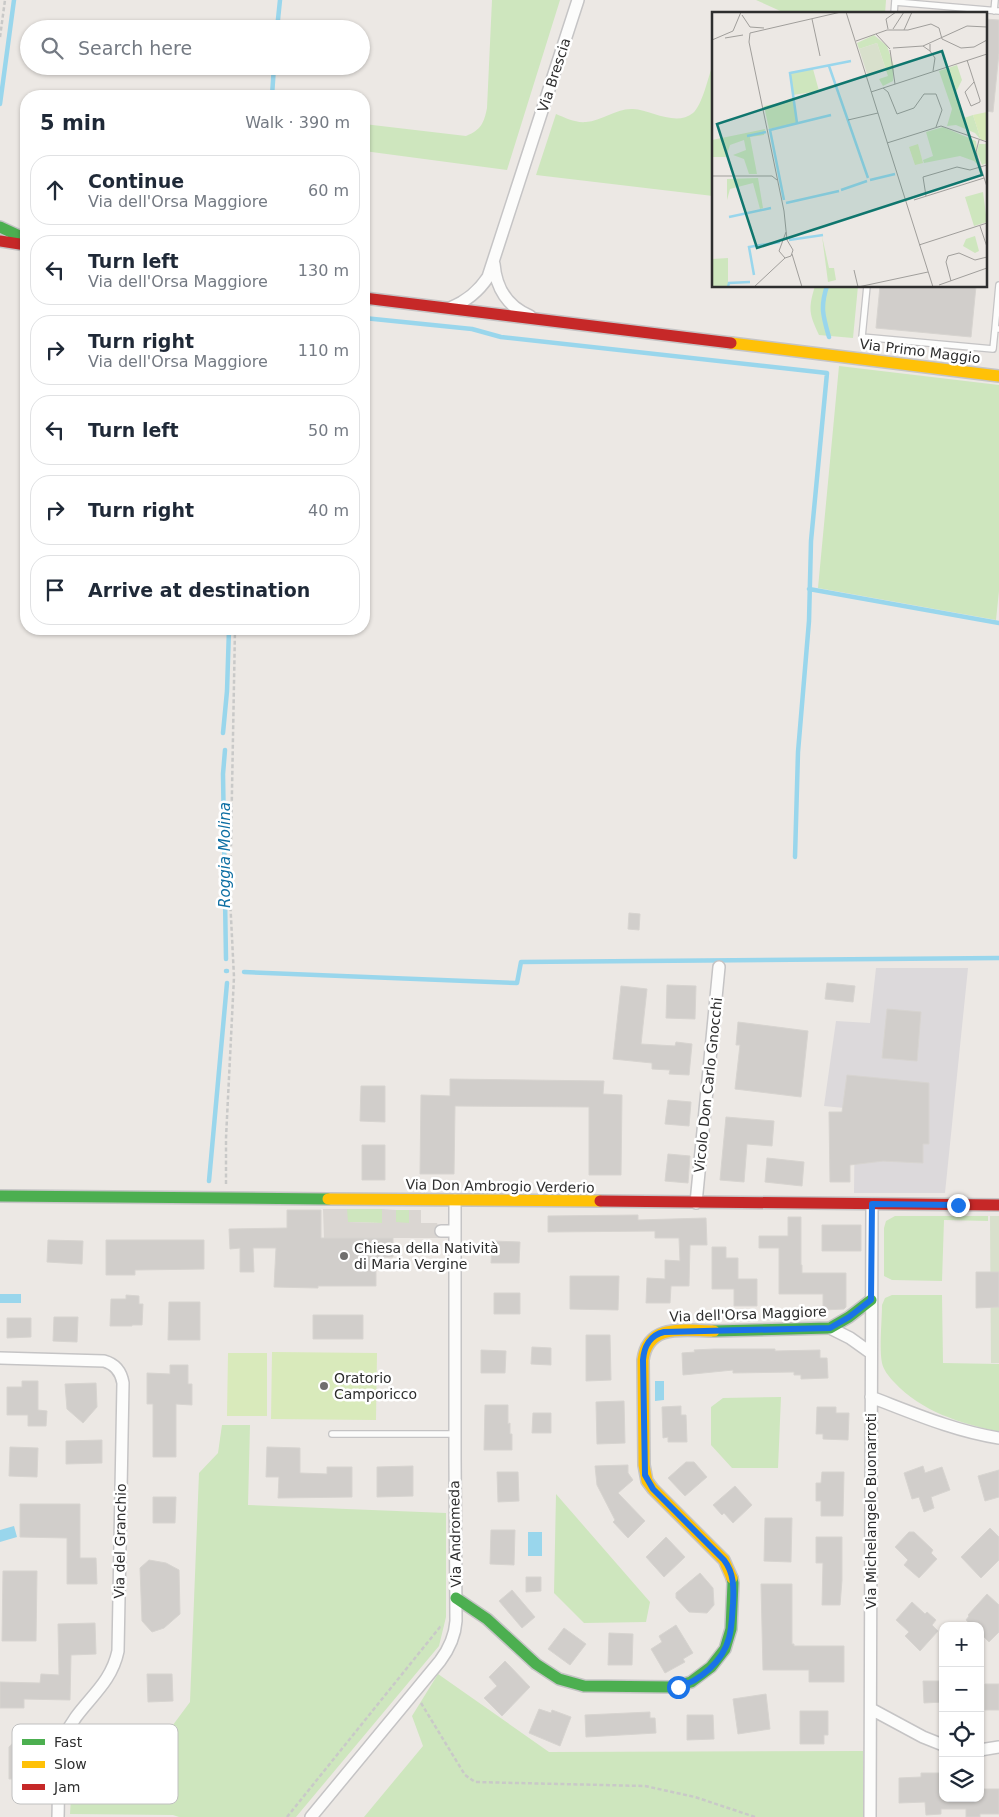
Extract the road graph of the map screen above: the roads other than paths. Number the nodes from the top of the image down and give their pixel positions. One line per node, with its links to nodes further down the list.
1 (578, 0): 9 (street, Via Brescia)
2 (995, 0): 4 (lane)
3 (895, 1): 4 (lane)
4 (996, 11)
5 (0, 227): 6 (street)
6 (20, 236)
7 (0, 241): 8 (street)
8 (20, 244)
9 (494, 262): 13 (street, Via Brescia); 14 (street)
10 (999, 285): 15 (lane)
11 (867, 288): 15 (lane)
12 (370, 299): 13 (street, Via Primo Maggio)
13 (450, 308): 14 (street, Via Primo Maggio)
14 (536, 318): 16 (street, Via Primo Maggio)
15 (997, 329)
16 (999, 376)
17 (719, 967): 20 (street, Vicolo Don Carlo Gnocchi)
18 (0, 1196): 19 (street, Via Don Ambrogio Verderio)
19 (455, 1200): 20 (street, Via Don Ambrogio Verderio); 24 (street, Via Andromeda)
20 (696, 1203): 21 (street, Via Don Ambrogio Verderio)
21 (872, 1204): 22 (street, Via Don Ambrogio Verderio); 25 (street, Via Michelangelo Buonarroti)
22 (999, 1206)
23 (441, 1231): 24 (street)
24 (455, 1231): 31 (street, Via Andromeda)
25 (871, 1300): 26 (street, Via dell'Orsa Maggiore); 27 (street, Via Michelangelo Buonarroti)
26 (830, 1328): 27 (street); 33 (street, Via dell'Orsa Maggiore)
27 (870, 1353): 29 (street, Via Michelangelo Buonarroti)
28 (0, 1358): 35 (street, Via del Granchio)
29 (871, 1397): 32 (street); 34 (street, Via Michelangelo Buonarroti)
30 (332, 1434): 31 (lane)
31 (455, 1434): 33 (street, Via Andromeda)
32 (999, 1438)
33 (456, 1598): 41 (street, Via Andromeda)
34 (871, 1708): 36 (street); 42 (street, Via Michelangelo Buonarroti)
35 (72, 1724)
36 (939, 1744)
37 (999, 1747): 38 (street)
38 (984, 1749)
39 (59, 1804): 40 (street, Via del Granchio)
40 (58, 1817)
41 (311, 1817)
42 (870, 1817)

